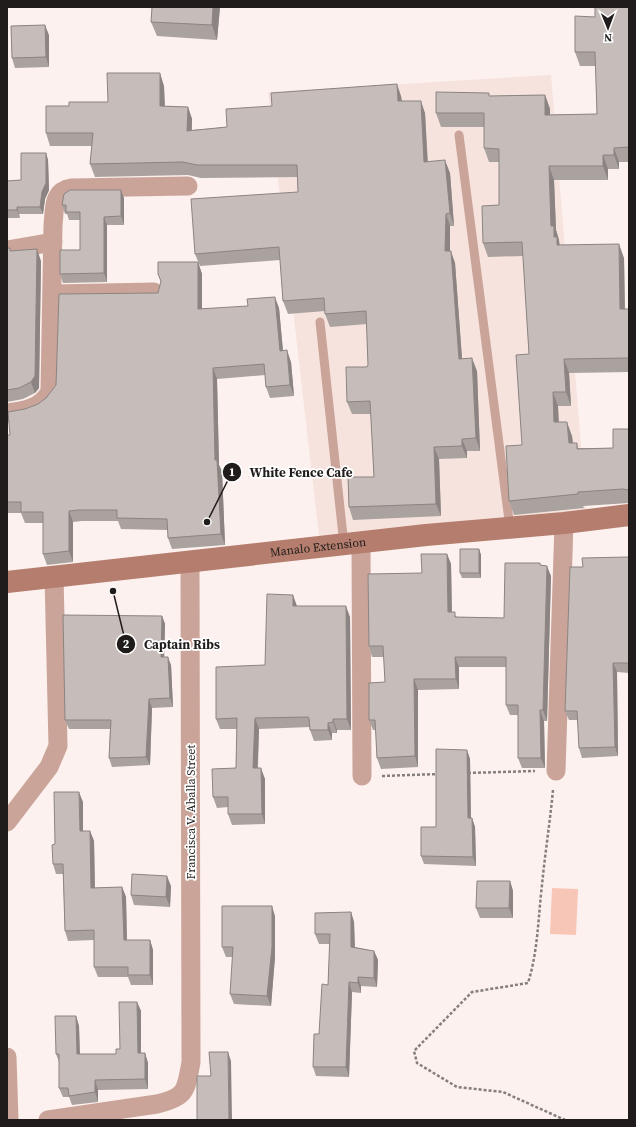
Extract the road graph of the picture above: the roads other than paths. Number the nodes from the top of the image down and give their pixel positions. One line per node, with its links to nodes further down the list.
1 (459, 135): 11 (lane)
2 (188, 186): 3 (street)
3 (53, 242): 4 (street); 6 (street)
4 (7, 250)
5 (154, 292): 6 (street)
6 (53, 294): 8 (street)
7 (320, 322): 12 (lane)
8 (7, 413)
9 (629, 514): 10 (street, Manalo Extension)
10 (564, 523): 11 (street, Manalo Extension); 16 (street)
11 (510, 528): 12 (street, Manalo Extension)
12 (353, 544): 13 (street, Manalo Extension); 17 (street)
13 (190, 562): 14 (street, Manalo Extension); 21 (street, Francisca V. Aballa Street)
14 (54, 576): 15 (street, Manalo Extension); 18 (street)
15 (7, 582)
16 (556, 770)
17 (362, 776)
18 (7, 822)
19 (7, 1056): 20 (street)
20 (9, 1120)
21 (48, 1120)

